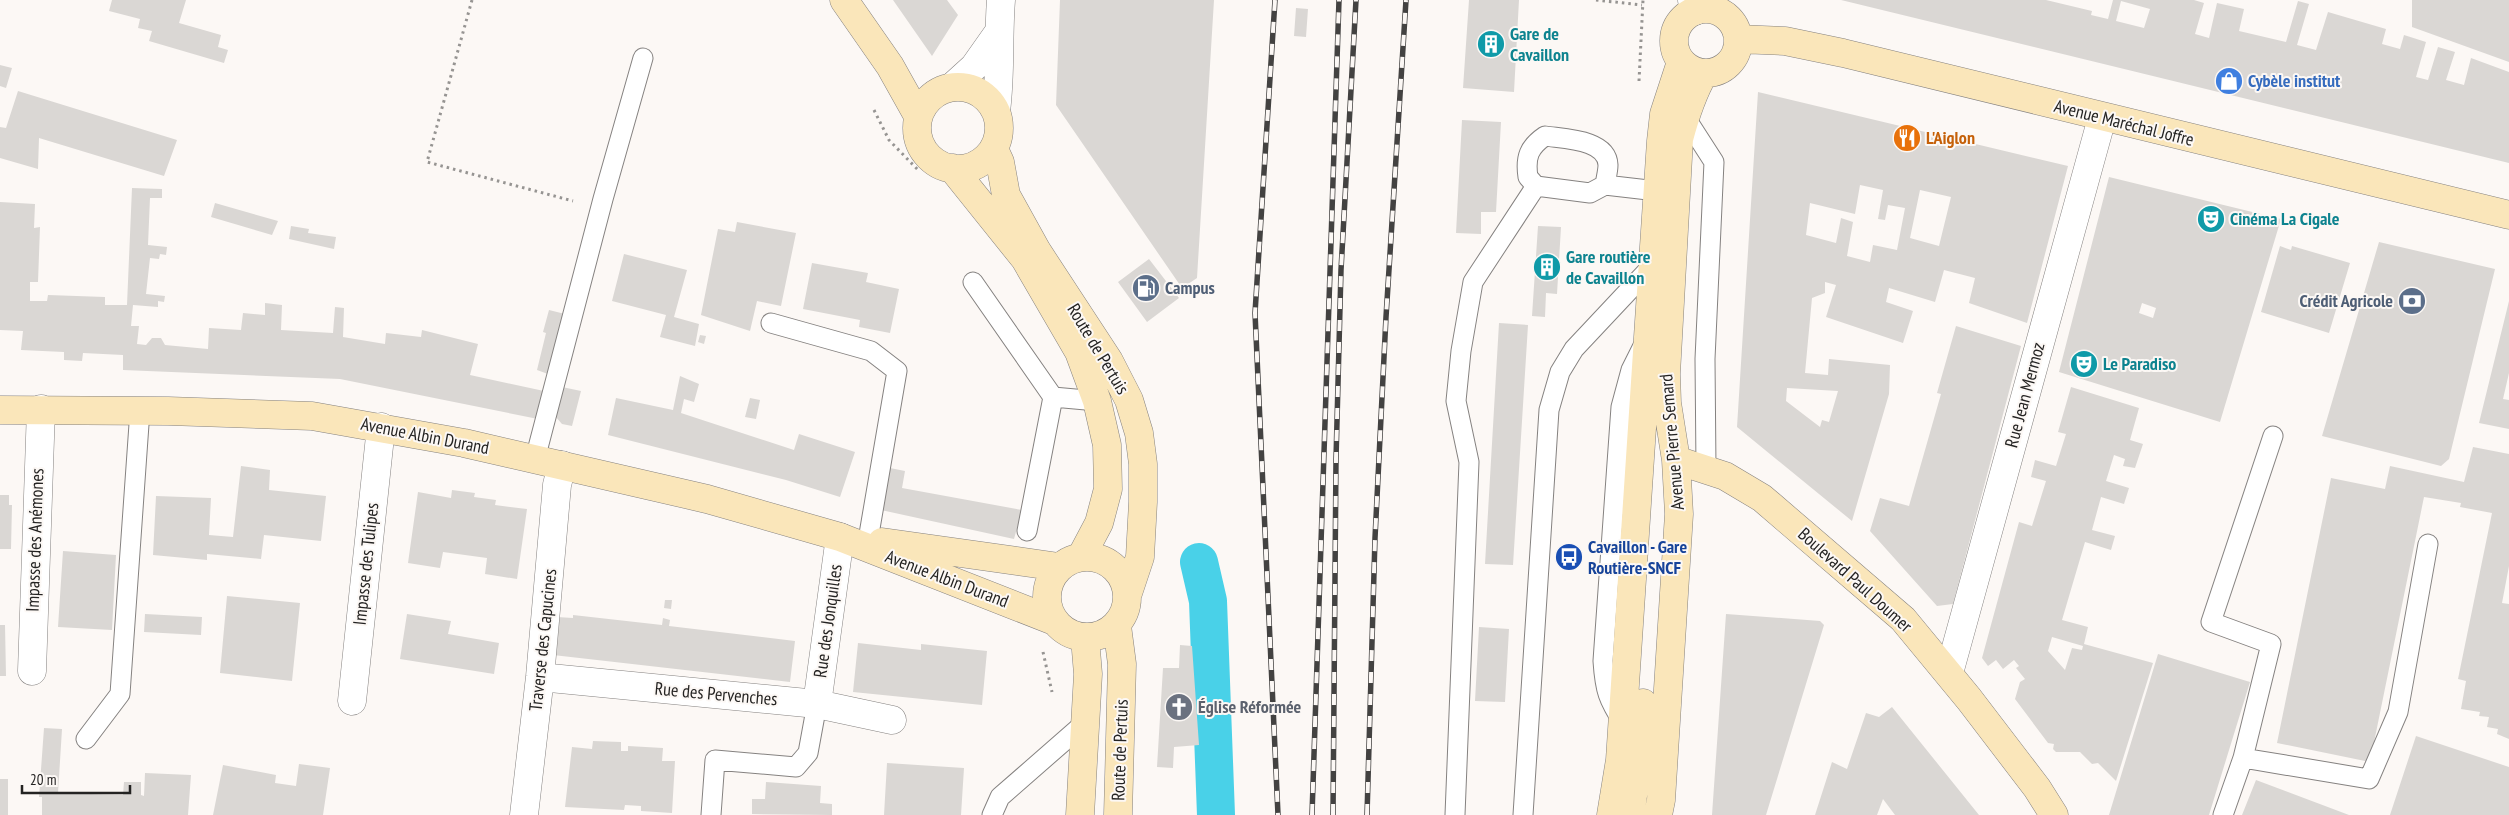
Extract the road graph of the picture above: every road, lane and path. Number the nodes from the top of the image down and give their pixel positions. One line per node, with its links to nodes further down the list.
1 (472, 0): 22 (path)
2 (844, 0): 10 (main road)
3 (1001, 0): 7 (street)
4 (1596, 0): 6 (path)
5 (1694, 5): 8 (main road); 11 (main road)
6 (1642, 6)
7 (998, 33): 12 (street); 13 (street)
8 (1738, 39): 11 (main road); 16 (main road, Avenue Maréchal Joffre)
9 (643, 58): 22 (lane)
10 (890, 66): 12 (main road); 14 (main road)
11 (1693, 67): 15 (main road, Avenue Pierre Semard); 21 (main road)
12 (950, 87): 13 (main road); 14 (main road)
13 (996, 111): 17 (main road)
14 (918, 116): 18 (main road)
15 (1684, 117): 37 (main road, Avenue Pierre Semard); 39 (lane)
16 (2102, 118): 23 (main road, Avenue Maréchal Joffre); 51 (street, Rue Jean Mermoz)
17 (994, 149): 18 (main road); 45 (main road, Route de Pertuis)
18 (952, 168): 29 (main road, Route de Pertuis)
19 (1605, 185): 20 (lane); 20 (lane); 21 (lane)
20 (1536, 186): 67 (lane)
21 (1656, 191): 24 (main road)
22 (603, 199): 36 (lane)
23 (2509, 215)
24 (1652, 267): 27 (main road, Avenue Pierre Semard); 68 (lane)
25 (974, 282): 28 (lane)
26 (771, 323): 42 (lane)
27 (1647, 340): 34 (main road, Avenue Pierre Semard); 58 (lane)
28 (1053, 398): 29 (lane); 40 (lane)
29 (1097, 401): 44 (main road, Route de Pertuis)
30 (41, 409): 31 (main road, Avenue Albin Durand); 32 (main road, Avenue Albin Durand); 50 (street, Impasse des Anémones)
31 (0, 410)
32 (140, 410): 33 (main road, Avenue Albin Durand); 59 (lane)
33 (381, 427): 36 (main road, Avenue Albin Durand); 54 (street, Impasse des Tulipes)
34 (1641, 436): 58 (main road, Avenue Pierre Semard); 60 (main road)
35 (2272, 436): 61 (lane)
36 (535, 459): 38 (main road, Avenue Albin Durand)
37 (1676, 460): 39 (main road, Boulevard Paul Doumer); 71 (main road, Avenue Pierre Semard)
38 (562, 465): 41 (main road, Avenue Albin Durand); 52 (street, Traverse des Capucines)
39 (1706, 468): 51 (main road, Boulevard Paul Doumer)
40 (1027, 531)
41 (840, 537): 42 (main road, Avenue Albin Durand); 46 (main road, Avenue Albin Durand); 55 (street, Rue des Jonquilles)
42 (868, 540): 44 (main road, Avenue Albin Durand)
43 (2428, 544): 61 (lane)
44 (1070, 562): 45 (main road); 46 (main road)
45 (1128, 593): 47 (main road)
46 (1054, 620): 48 (main road)
47 (1117, 626): 48 (main road); 66 (main road, Route de Pertuis)
48 (1085, 638): 57 (main road, Route de Pertuis)
49 (1039, 647): 53 (path)
50 (32, 671)
51 (1949, 673): 72 (main road, Boulevard Paul Doumer)
52 (540, 677): 55 (street, Rue des Pervenches); 62 (street, Traverse des Capucines)
53 (1053, 697)
54 (352, 701)
55 (817, 704): 56 (street, Rue des Pervenches); 63 (lane)
56 (892, 720)
57 (1087, 721): 64 (lane); 65 (main road, Route de Pertuis)
58 (1623, 722): 60 (lane); 69 (main road, Avenue Pierre Semard)
59 (86, 739)
60 (1640, 750): 70 (main road)
61 (2244, 758): 73 (lane)
62 (524, 815)
63 (711, 815)
64 (992, 815)
65 (1080, 815)
66 (1118, 815)
67 (1455, 815)
68 (1523, 815)
69 (1611, 815)
70 (1630, 815)
71 (1658, 815)
72 (2054, 815)
73 (2223, 815)

